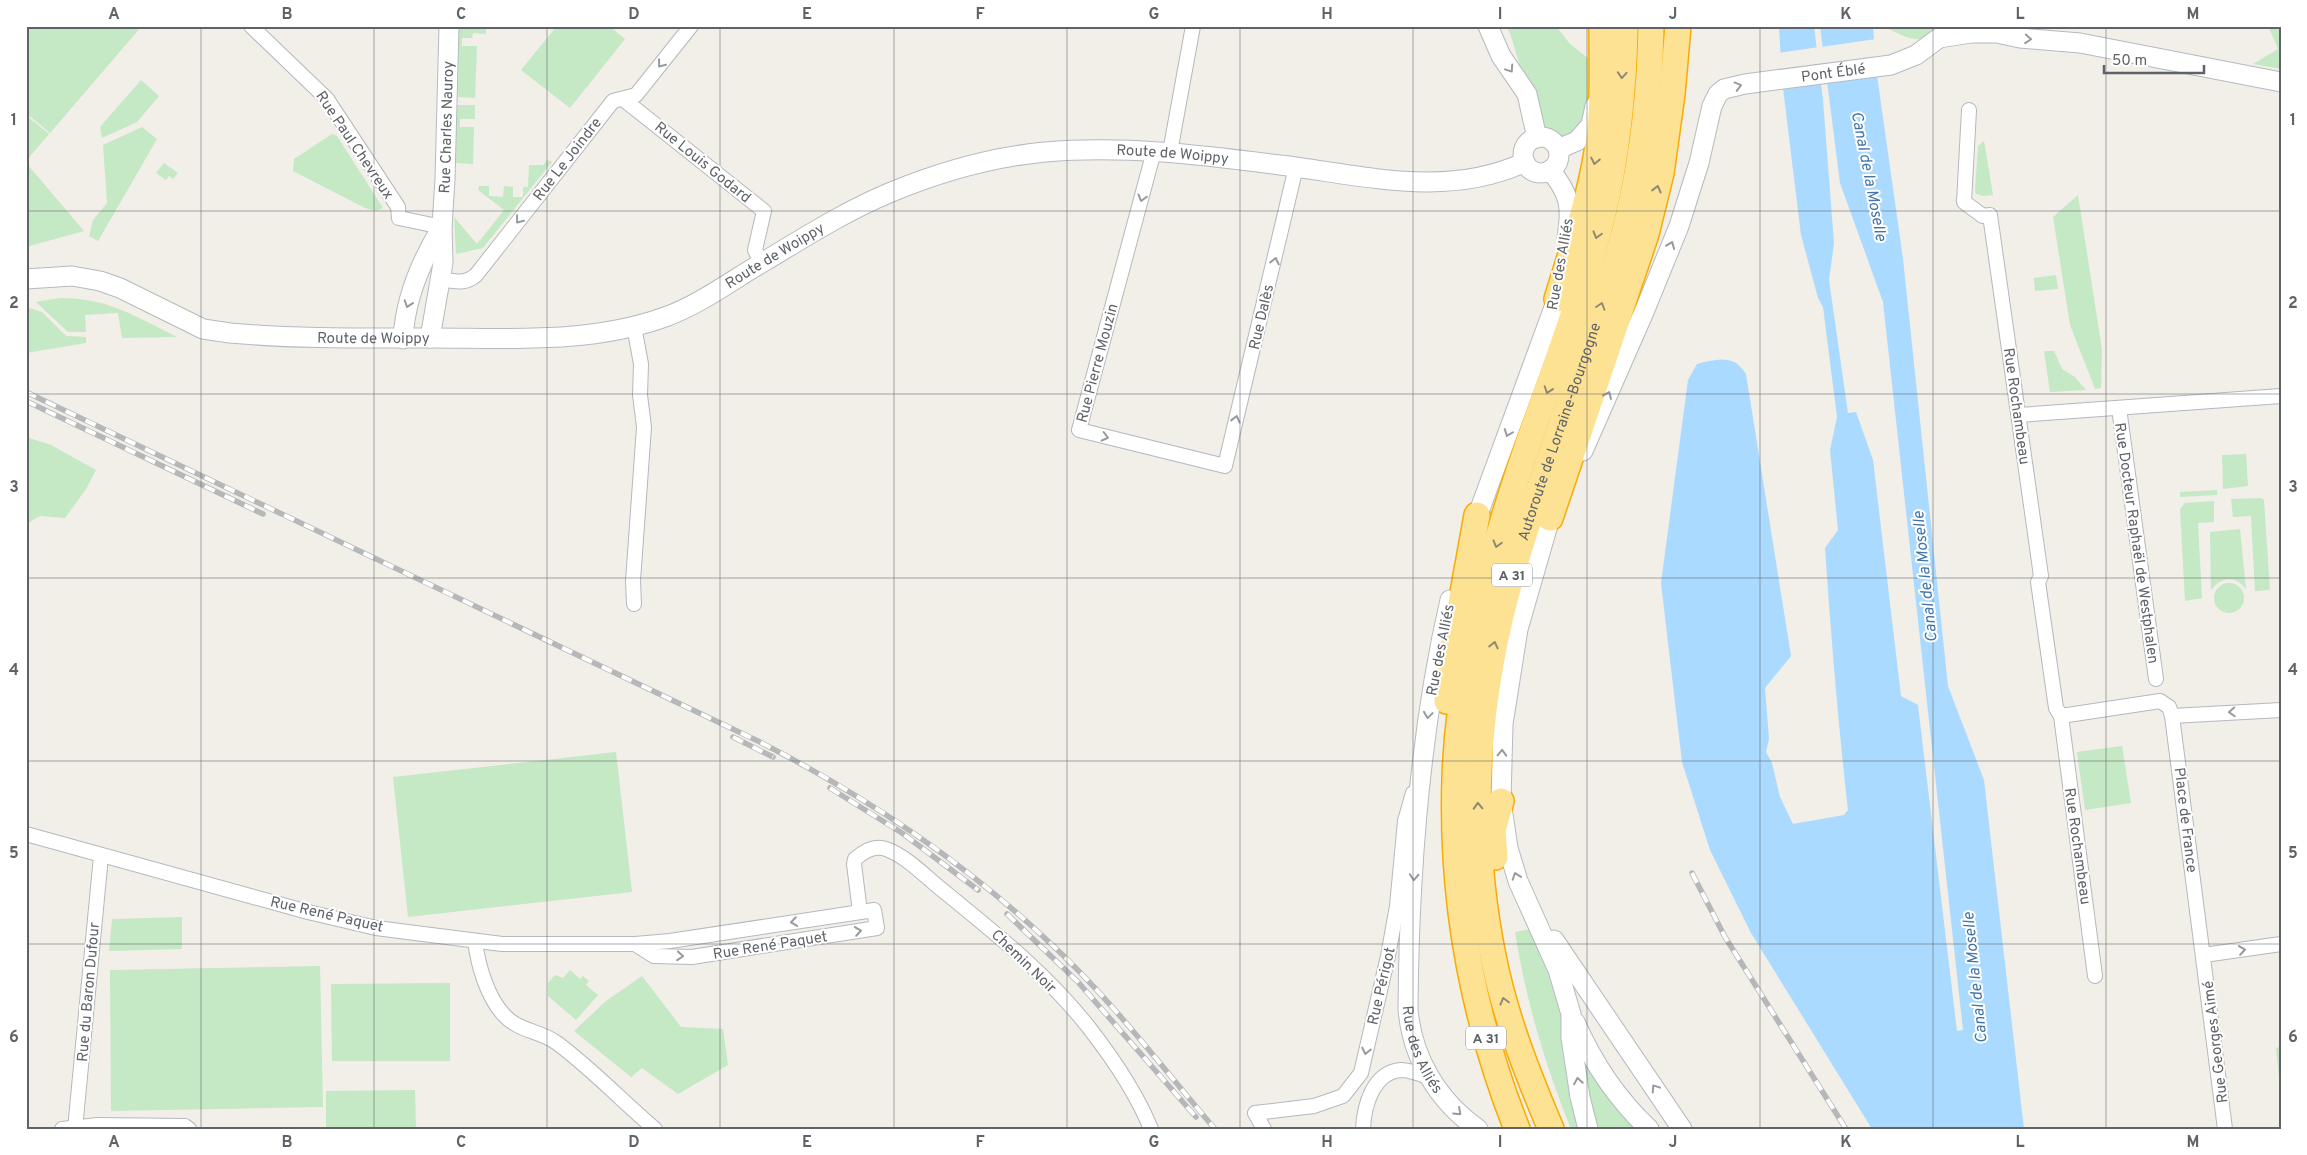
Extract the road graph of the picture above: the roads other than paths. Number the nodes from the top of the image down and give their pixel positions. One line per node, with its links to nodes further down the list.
1 (251, 26): 23 (street, Rue Paul Chevreux)
2 (449, 26): 23 (main road, Rue Charles Nauroy)
3 (691, 26): 15 (street, Rue Le Joindre, one-way to 15)
4 (1193, 26): 19 (street)
5 (1488, 26): 17 (main road, one-way to 17)
6 (1602, 26): 12 (highway)
7 (1625, 26): 52 (highway, Autoroute de Lorraine-Bourgogne / A 31, one-way to 52)
8 (1651, 26): 66 (highway, Autoroute de Lorraine-Bourgogne / A 31, one-way to 8)
9 (1671, 26): 14 (highway)
10 (1678, 26): 14 (highway)
11 (1997, 30): 13 (main road, Pont Éblé, one-way to 13); 37 (main road, Pont Éblé, one-way to 11)
12 (1602, 78): 18 (main road); 28 (highway, one-way to 28)
13 (2281, 82)
14 (1672, 94): 37 (highway, one-way to 14)
15 (623, 99): 24 (street, Rue Louis Godard); 26 (street, Rue Le Joindre, one-way to 26)
16 (1969, 110): 34 (street, Rue Rochambeau)
17 (1536, 138): 18 (main road); 20 (main road)
18 (1558, 149): 22 (main road)
19 (1162, 152): 21 (main road, Route de Woippy); 24 (main road, Route de Woippy); 35 (street, Rue Pierre Mouzin, one-way to 35)
20 (1525, 162): 21 (main road, Route de Woippy); 22 (main road)
21 (1296, 167): 35 (street, Rue Dalès, one-way to 21)
22 (1550, 170): 28 (main road, Rue des Alliés)
23 (442, 227): 25 (main road, Rue Charles Nauroy); 26 (main road, Rue Charles Nauroy)
24 (761, 263): 29 (main road, Route de Woippy)
25 (418, 274): 26 (main road); 31 (main road, Rue Charles Nauroy, one-way to 31)
26 (440, 278): 30 (main road, Rue Charles Nauroy)
27 (26, 280): 31 (main road, Route de Woippy)
28 (1557, 299): 36 (main road, Rue des Alliés, one-way to 36)
29 (634, 326): 30 (main road, Route de Woippy); 38 (street)
30 (430, 338): 31 (main road, Route de Woippy)
31 (403, 339)
32 (2281, 396): 33 (street)
33 (2119, 408): 34 (street); 39 (street, Rue Docteur Raphaël de Westphalen)
34 (2019, 415): 41 (street, Rue Rochambeau)
35 (1225, 466)
36 (1477, 515): 43 (main road, Rue des Alliés, one-way to 43); 52 (highway)
37 (1550, 518): 44 (main road, one-way to 37)
38 (634, 604)
39 (2156, 679)
40 (2281, 710): 42 (street, one-way to 42)
41 (2061, 716): 42 (street); 54 (street, Rue Rochambeau)
42 (2172, 716): 53 (street, Place de France)
43 (1422, 764): 56 (main road, Rue des Alliés, one-way to 56); 62 (street, Rue Périgot, one-way to 62)
44 (1501, 801): 48 (main road, one-way to 44); 67 (highway)
45 (26, 834): 46 (street, Rue René Paquet)
46 (101, 856): 49 (street, Rue René Paquet); 57 (street, Rue du Baron Dufour)
47 (860, 912): 50 (street, Rue René Paquet, one-way to 50); 50 (street, Rue René Paquet, one-way to 47); 61 (street, Chemin Noir)
48 (1537, 920): 55 (main road); 70 (main road, one-way to 48)
49 (475, 941): 50 (street, Rue René Paquet); 60 (street)
50 (635, 944)
51 (2281, 944): 53 (street, one-way to 51)
52 (1466, 945): 65 (highway, Autoroute de Lorraine-Bourgogne / A 31)
53 (2204, 955): 71 (street, Rue Georges Aimé)
54 (2095, 976)
55 (1571, 1014): 68 (main road, one-way to 55); 69 (main road)
56 (1428, 1076): 63 (street); 64 (main road, Rue des Alliés, one-way to 64)
57 (75, 1128): 58 (street); 59 (street)
58 (62, 1129)
59 (189, 1129)
60 (655, 1129)
61 (1151, 1129)
62 (1264, 1129)
63 (1363, 1129)
64 (1478, 1129)
65 (1517, 1129)
66 (1551, 1129)
67 (1556, 1129)
68 (1588, 1129)
69 (1649, 1129)
70 (1682, 1129)
71 (2225, 1129)

